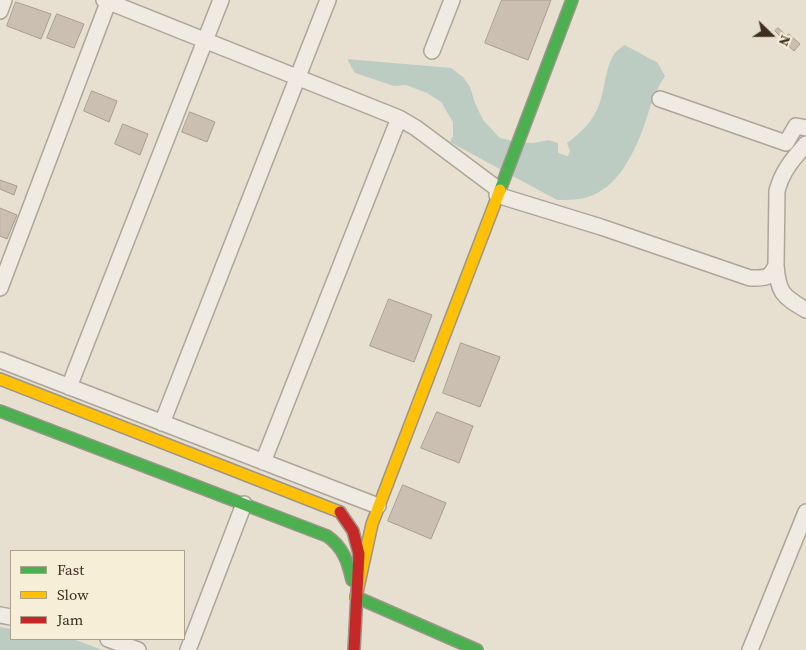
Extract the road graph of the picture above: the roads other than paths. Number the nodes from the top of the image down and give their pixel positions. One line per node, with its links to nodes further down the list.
1 (4, 0): 7 (street)
2 (221, 0): 8 (street)
3 (328, 0): 10 (street)
4 (452, 0): 9 (street)
5 (572, 0): 15 (street)
6 (107, 1): 8 (street); 17 (street)
7 (0, 11)
8 (205, 40): 10 (street); 21 (street)
9 (432, 51)
10 (299, 78): 12 (street); 23 (street)
11 (660, 99): 13 (street)
12 (399, 118): 15 (street); 24 (street)
13 (806, 128)
14 (806, 144): 16 (street)
15 (499, 190): 16 (street); 26 (street)
16 (776, 264): 18 (street)
17 (0, 288)
18 (806, 310)
19 (0, 360): 21 (street)
20 (0, 379): 28 (street)
21 (69, 387): 23 (street)
22 (0, 411): 25 (street)
23 (162, 422): 24 (street)
24 (263, 462): 26 (street)
25 (244, 504): 28 (street); 33 (street)
26 (378, 506): 29 (street)
27 (806, 512): 36 (street)
28 (329, 519): 29 (street); 30 (street); 30 (street)
29 (372, 524): 30 (street)
30 (356, 597): 34 (street); 35 (street)
31 (111, 640): 32 (street)
32 (138, 650)
33 (188, 650)
34 (354, 650)
35 (477, 650)
36 (750, 650)

